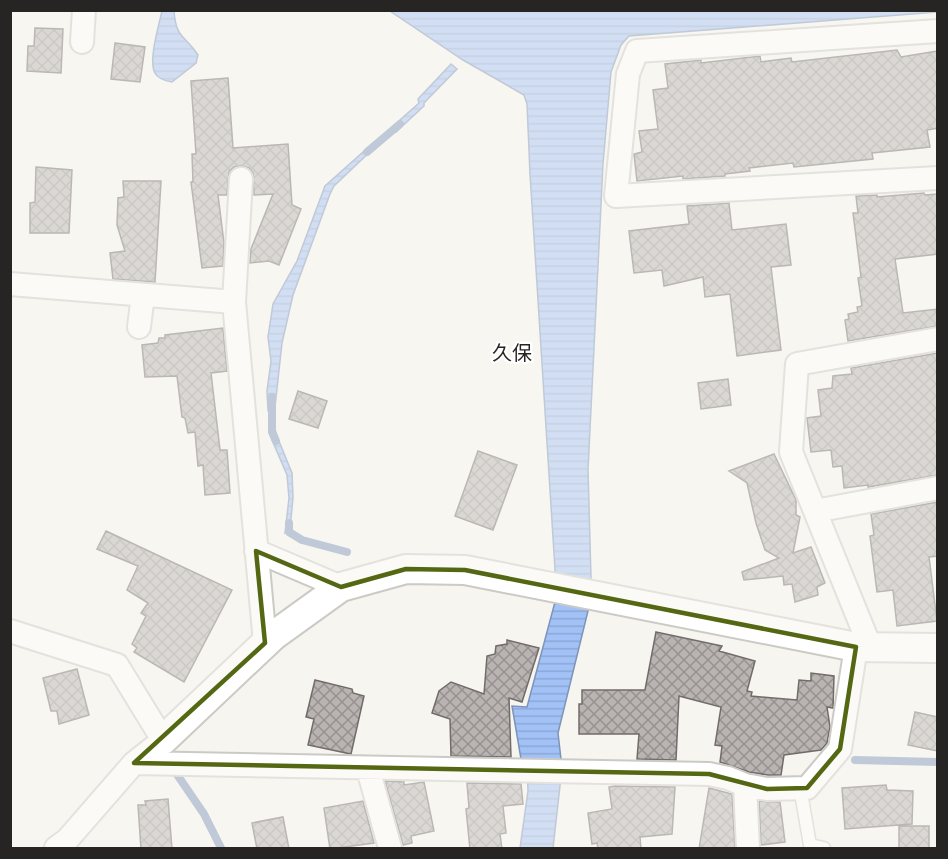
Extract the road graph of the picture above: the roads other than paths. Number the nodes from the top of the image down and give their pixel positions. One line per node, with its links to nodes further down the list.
1 (84, 10): 3 (street)
2 (938, 31): 4 (street)
3 (82, 42)
4 (938, 178)
5 (241, 179): 8 (street)
6 (10, 284): 7 (street)
7 (143, 295): 8 (street); 9 (street)
8 (234, 302): 13 (street)
9 (139, 327)
10 (938, 339): 12 (street)
11 (938, 489): 12 (street)
12 (815, 510): 17 (street)
13 (256, 551): 14 (street); 16 (street)
14 (341, 587): 16 (street); 17 (street)
15 (10, 631): 19 (street)
16 (265, 644): 19 (street)
17 (863, 648): 18 (street); 23 (street)
18 (938, 648)
19 (163, 740): 20 (street)
20 (134, 763): 21 (street); 24 (street)
21 (368, 769): 22 (street); 25 (street)
22 (745, 785): 23 (street); 26 (street)
23 (800, 787): 27 (lane)
24 (64, 846)
25 (390, 849)
26 (748, 849)
27 (824, 849)

